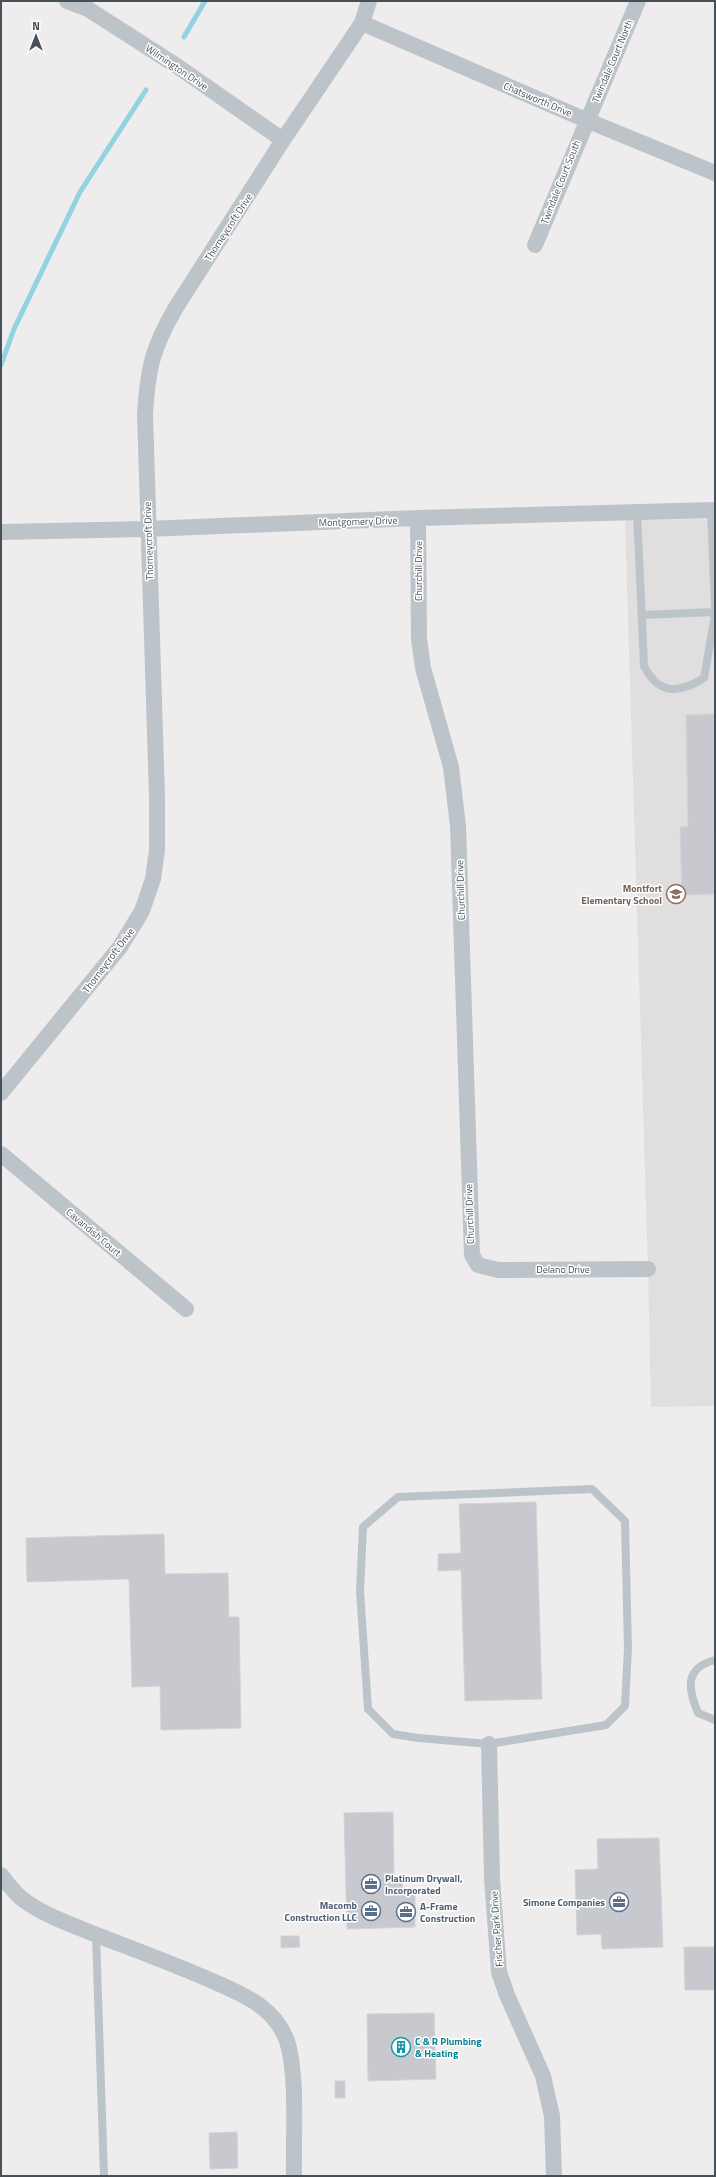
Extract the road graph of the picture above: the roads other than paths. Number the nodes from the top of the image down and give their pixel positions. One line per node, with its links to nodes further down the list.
1 (67, 1): 6 (street, Wilmington Drive)
2 (369, 1): 4 (street, Thorneycroft Drive)
3 (638, 1): 5 (street, Twindale Court North)
4 (362, 24): 5 (street, Chatsworth Drive); 6 (street, Thorneycroft Drive)
5 (586, 120): 7 (street, Chatsworth Drive); 8 (street, Twindale Court South)
6 (284, 140): 12 (street, Thorneycroft Drive)
7 (715, 173)
8 (535, 245)
9 (713, 510): 10 (street, Montgomery Drive); 14 (lane)
10 (637, 512): 11 (street, Montgomery Drive); 17 (lane)
11 (418, 518): 12 (street, Montgomery Drive); 20 (street, Churchill Drive)
12 (147, 529): 13 (street, Montgomery Drive); 18 (street, Thorneycroft Drive)
13 (1, 532)
14 (714, 565): 15 (lane)
15 (715, 608)
16 (715, 614): 17 (lane); 17 (lane)
17 (642, 615)
18 (1, 1093)
19 (1, 1154): 22 (street, Cavandish Court)
20 (478, 1265): 21 (street, Delano Drive)
21 (648, 1269)
22 (186, 1309)
23 (715, 1660): 24 (lane)
24 (715, 1720)
25 (489, 1744): 25 (lane); 30 (street, Fischer Park Drive)
26 (1, 1875): 27 (street)
27 (96, 1935): 28 (lane); 29 (street)
28 (104, 2176)
29 (294, 2176)
30 (554, 2176)

